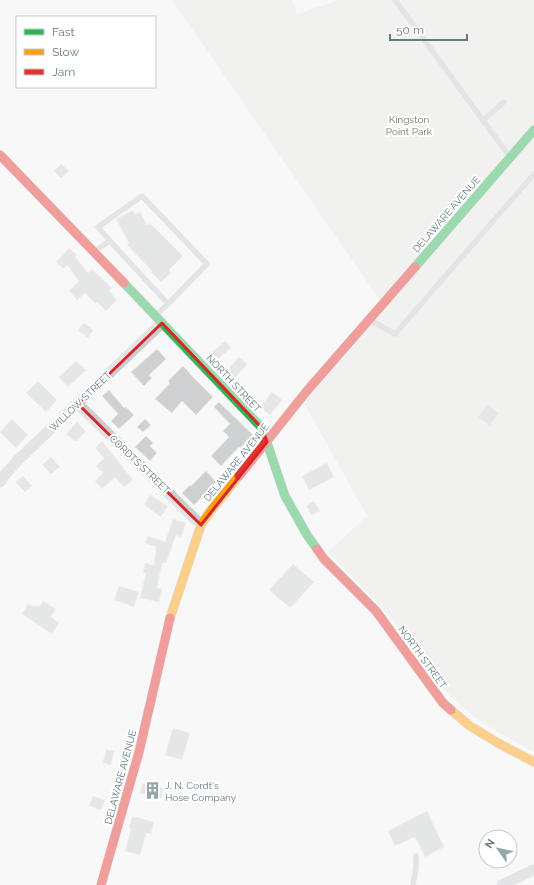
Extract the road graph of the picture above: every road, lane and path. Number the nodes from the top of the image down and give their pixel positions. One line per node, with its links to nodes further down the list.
1 (396, 0): 3 (lane)
2 (504, 102): 3 (lane)
3 (483, 120): 6 (lane)
4 (534, 130): 6 (street, DELAWARE AVENUE)
5 (0, 155): 9 (street, NORTH STREET)
6 (510, 158): 12 (street, DELAWARE AVENUE)
7 (534, 174): 12 (lane)
8 (110, 241): 9 (lane); 10 (lane); 10 (lane)
9 (94, 251): 11 (street, NORTH STREET)
10 (168, 304): 11 (lane)
11 (159, 319): 13 (street, WILLOW STREET); 14 (street, NORTH STREET)
12 (369, 320): 14 (street, DELAWARE AVENUE)
13 (78, 404): 15 (street, WILLOW STREET); 16 (street, CORDTS STREET)
14 (267, 442): 16 (street, DELAWARE AVENUE); 17 (street, NORTH STREET)
15 (0, 482)
16 (201, 525): 20 (street, DELAWARE AVENUE)
17 (534, 762)
18 (416, 856): 21 (lane)
19 (533, 870): 22 (street)
20 (101, 885)
21 (413, 885)
22 (502, 885)

